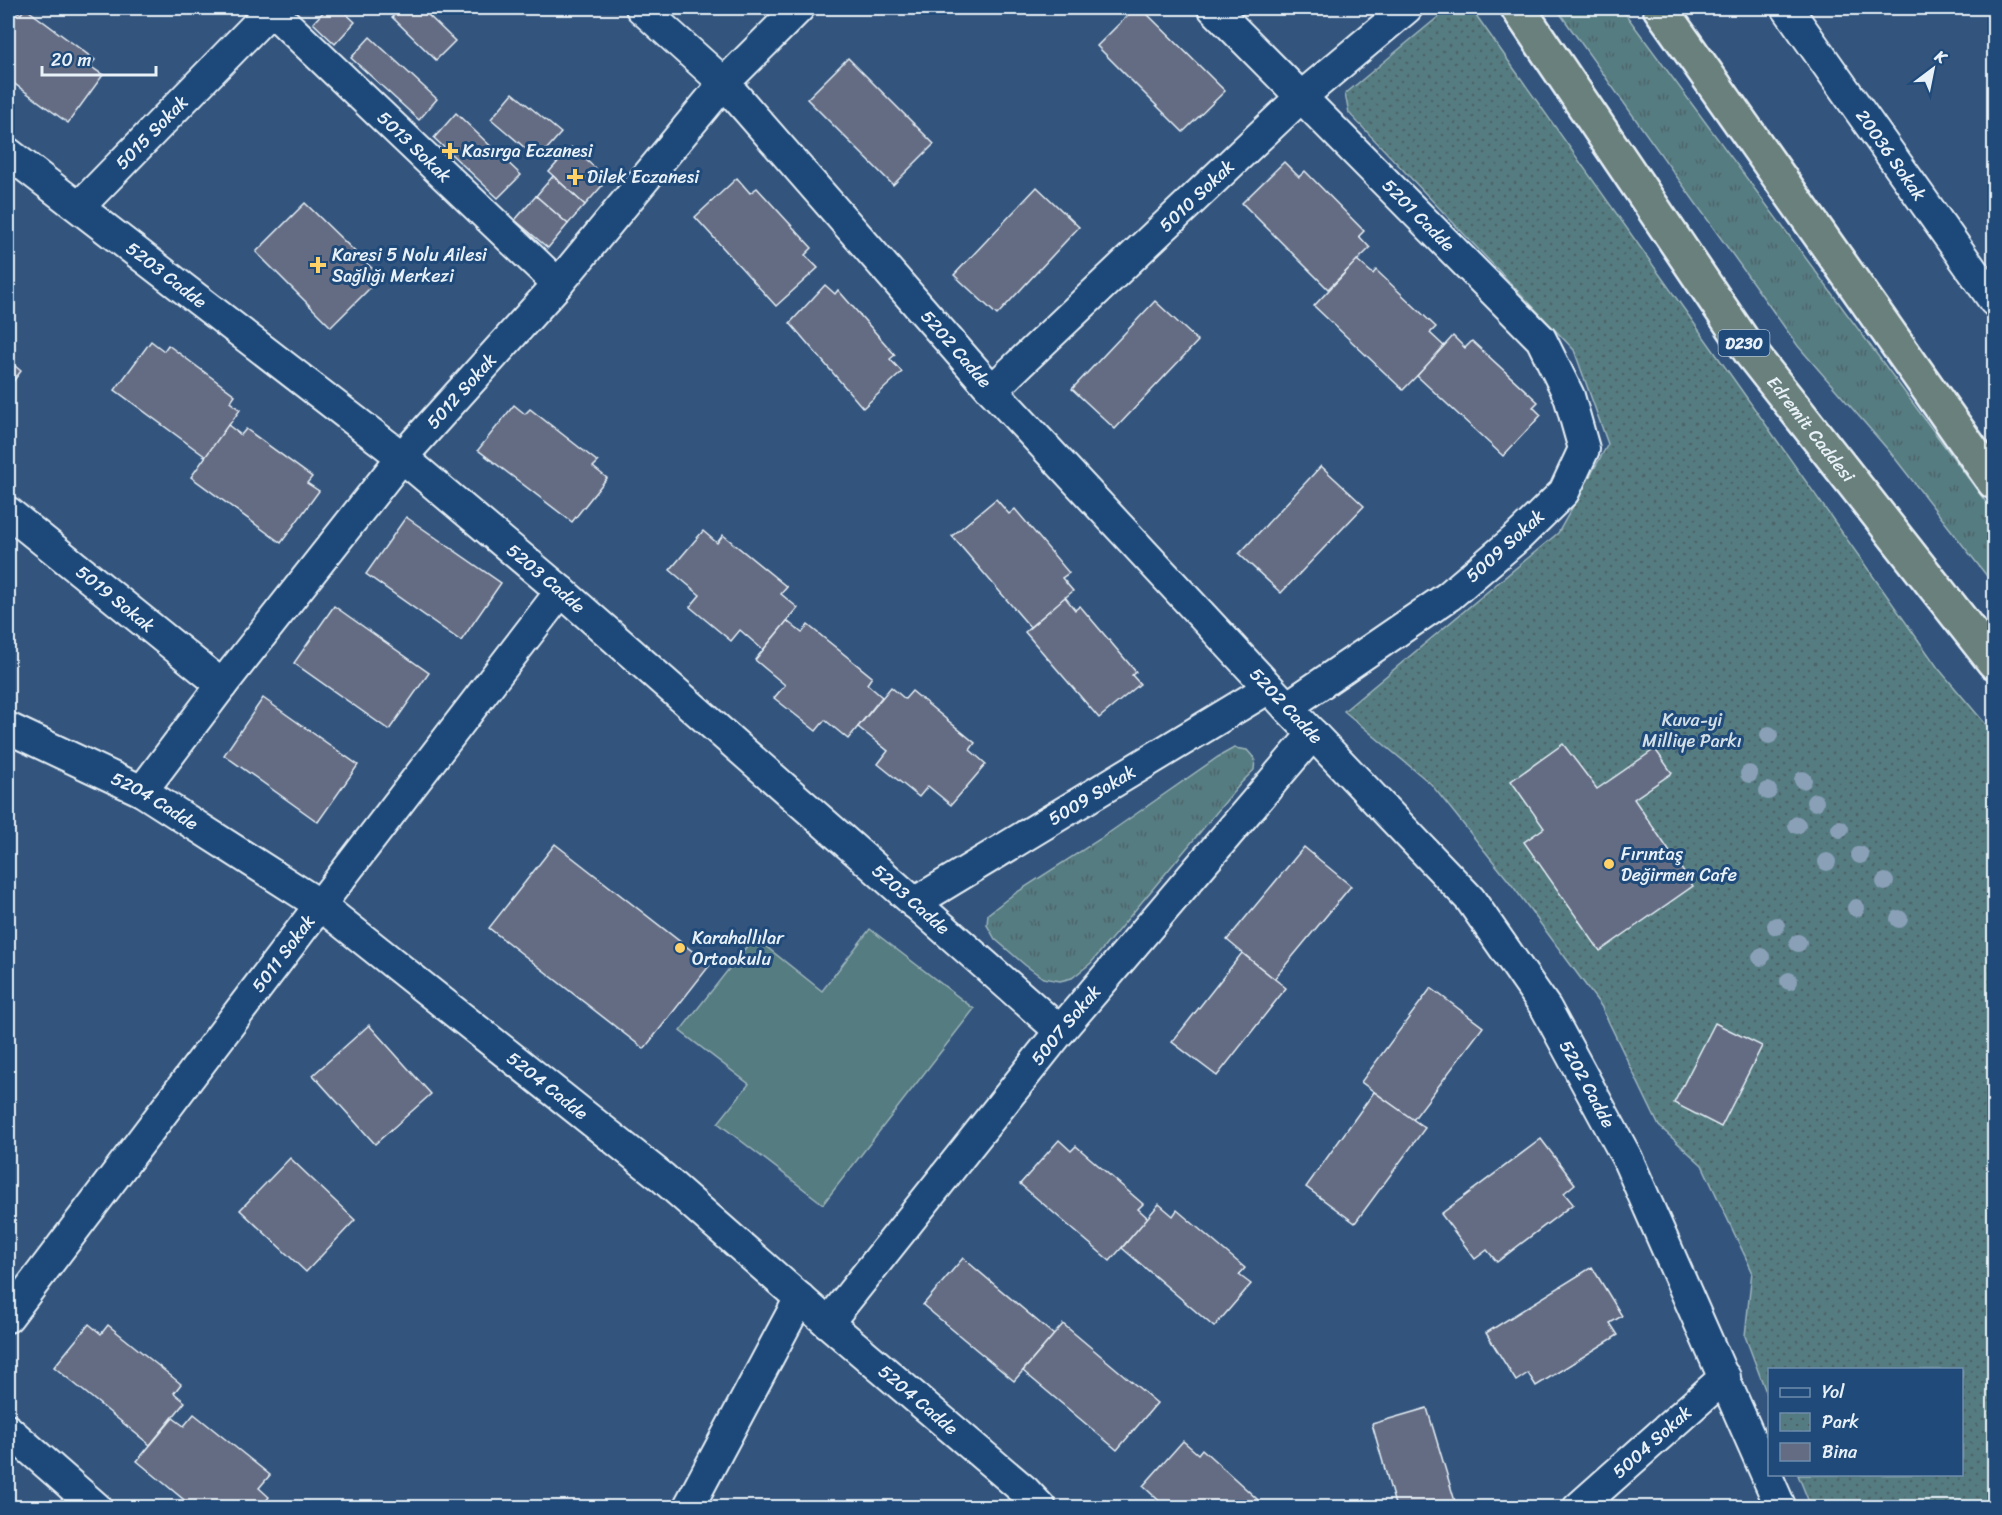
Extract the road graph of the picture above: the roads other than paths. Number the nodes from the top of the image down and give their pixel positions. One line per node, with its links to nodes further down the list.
1 (272, 8): 12 (street, 5015 Sokak); 13 (street, 5013 Sokak)
2 (641, 8): 9 (street, 5202 Cadde)
3 (799, 8): 9 (street, 5012 Sokak)
4 (1213, 8): 10 (street, 5201 Cadde)
5 (1407, 8): 10 (street, 5010 Sokak)
6 (1518, 8): 21 (highway, Edremit Caddesi / D230)
7 (1660, 8): 18 (highway)
8 (1787, 8): 14 (street, 20036 Sokak)
9 (723, 83): 13 (street, 5012 Sokak); 15 (street, 5202 Cadde)
10 (1301, 97): 15 (street, 5010 Sokak); 16 (street, 5201 Cadde)
11 (8, 153): 12 (street, 5203 Cadde)
12 (79, 207): 17 (street, 5203 Cadde)
13 (558, 284): 17 (street, 5012 Sokak)
14 (1995, 301)
15 (992, 390): 23 (street, 5202 Cadde)
16 (1584, 449): 23 (street, 5009 Sokak)
17 (402, 457): 20 (street, 5203 Cadde); 22 (street, 5012 Sokak)
18 (1995, 482)
19 (8, 512): 22 (street, 5019 Sokak)
20 (561, 591): 27 (street, 5203 Cadde); 28 (street, 5011 Sokak)
21 (1995, 662)
22 (222, 685): 26 (street, 5012 Sokak)
23 (1278, 698): 25 (street, 5202 Cadde); 27 (street, 5009 Sokak)
24 (8, 728): 26 (street, 5204 Cadde)
25 (1313, 734): 29 (street, 5007 Sokak); 33 (street, 5202 Cadde)
26 (142, 791): 28 (street, 5204 Cadde)
27 (914, 903): 29 (street, 5203 Cadde)
28 (320, 905): 30 (street, 5204 Cadde); 31 (street, 5011 Sokak)
29 (1060, 1031): 32 (street, 5007 Sokak)
30 (800, 1298): 32 (street, 5204 Cadde); 36 (street)
31 (8, 1317)
32 (828, 1323): 37 (street, 5204 Cadde)
33 (1725, 1377): 38 (street, 5004 Sokak); 39 (street, 5202 Cadde)
34 (8, 1430): 35 (street)
35 (97, 1508)
36 (688, 1508)
37 (1041, 1508)
38 (1578, 1508)
39 (1781, 1508)

